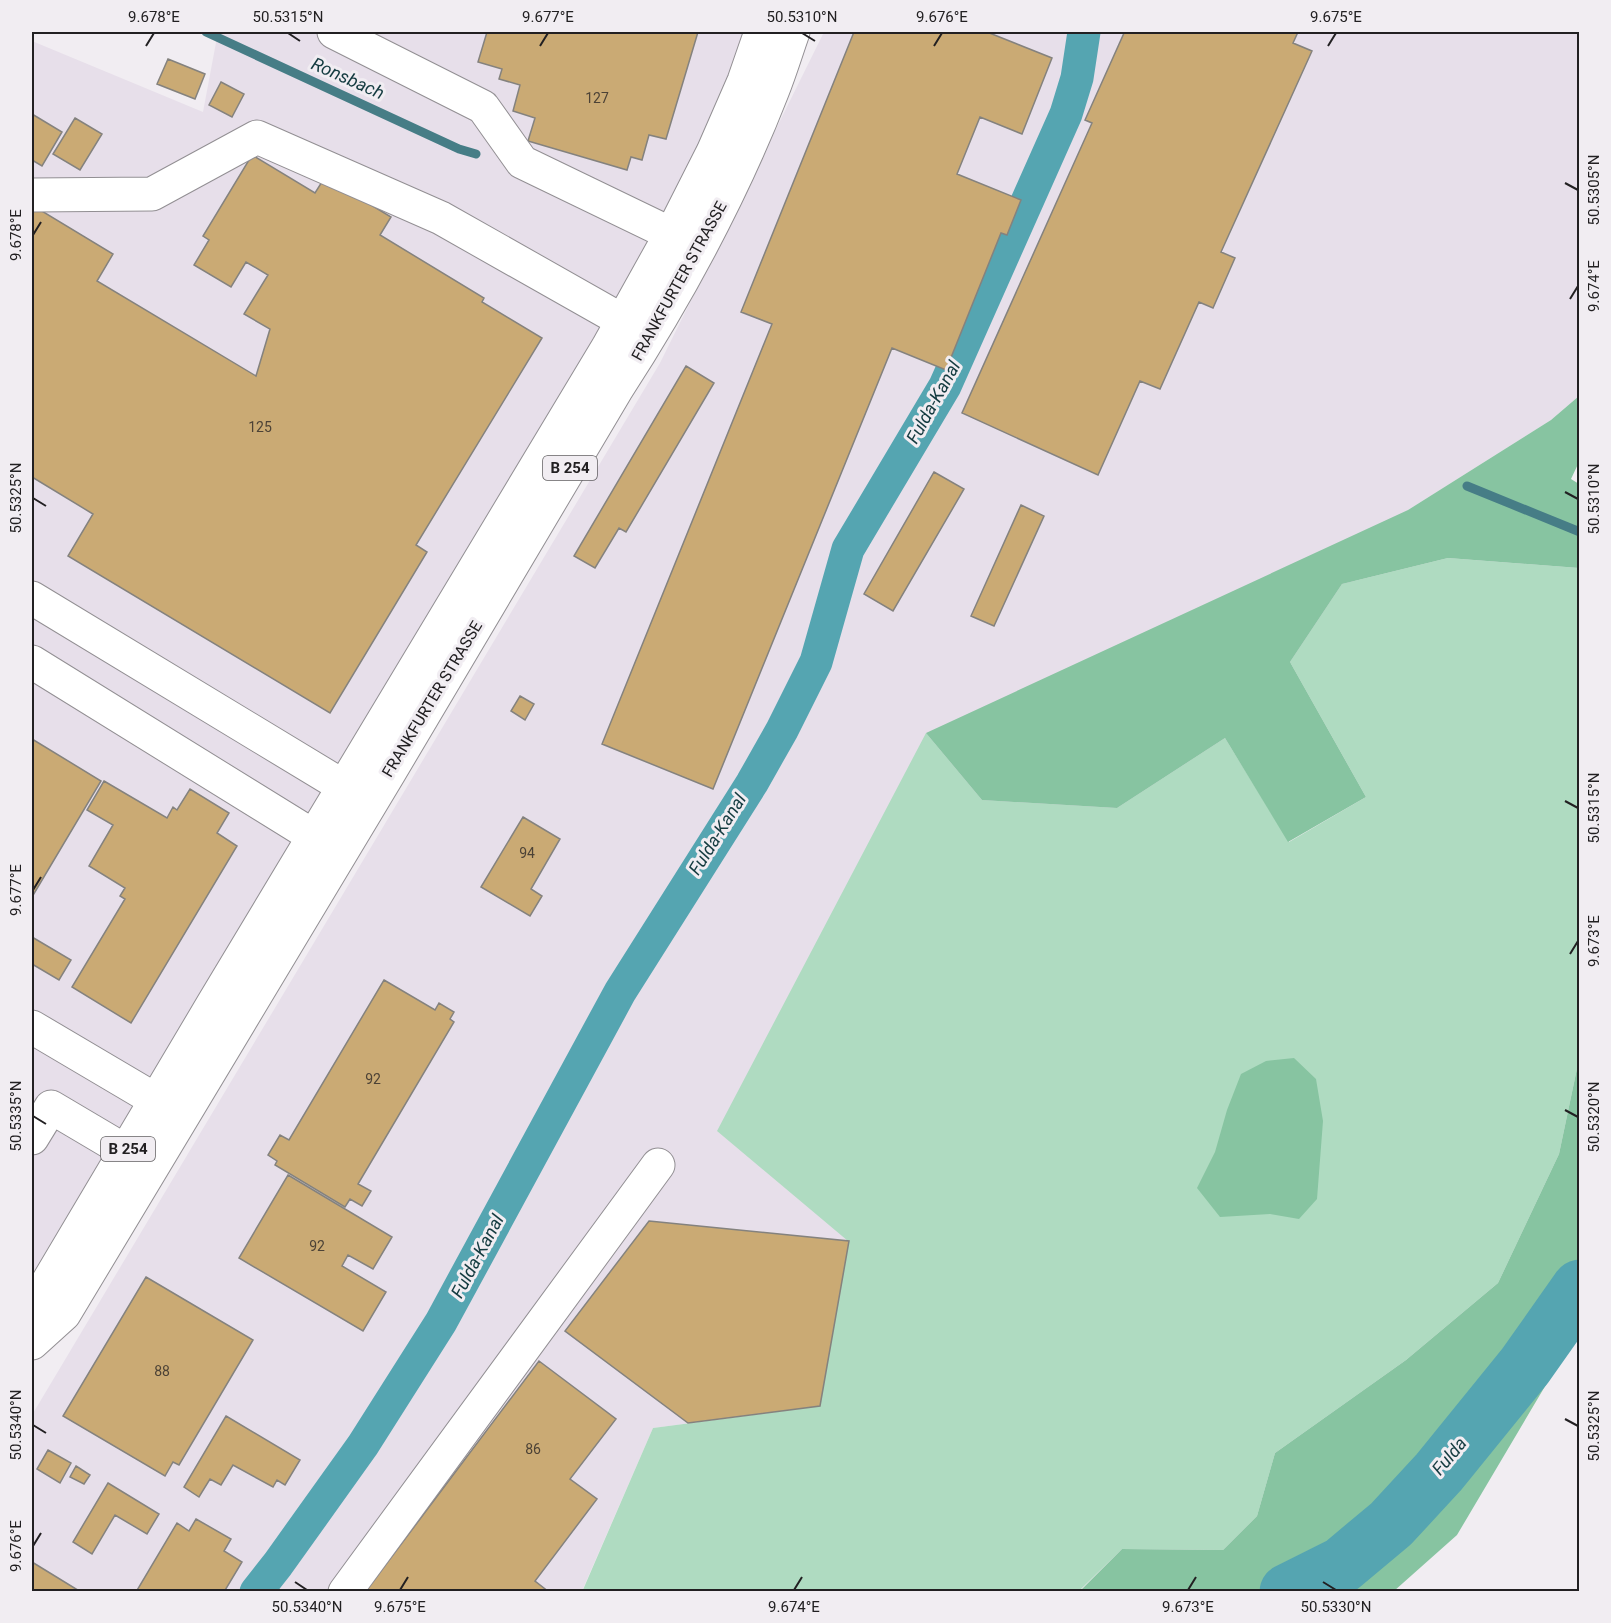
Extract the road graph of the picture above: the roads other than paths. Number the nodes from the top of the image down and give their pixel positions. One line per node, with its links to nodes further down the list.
1 (334, 32): 5 (main road)
2 (761, 32): 5 (main road, FRANKFURTER STRASSE / B 254)
3 (793, 32): 6 (main road, FRANKFURTER STRASSE / B 254)
4 (32, 195): 7 (main road)
5 (671, 234): 6 (main road); 7 (main road, FRANKFURTER STRASSE / B 254)
6 (700, 249): 7 (main road, FRANKFURTER STRASSE / B 254)
7 (637, 329): 10 (main road, FRANKFURTER STRASSE / B 254)
8 (32, 598): 10 (main road)
9 (32, 662): 11 (main road)
10 (357, 795): 11 (main road, FRANKFURTER STRASSE / B 254)
11 (327, 844): 13 (main road, FRANKFURTER STRASSE / B 254)
12 (32, 1027): 13 (main road)
13 (169, 1108): 15 (main road, FRANKFURTER STRASSE / B 254)
14 (32, 1138): 15 (main road)
15 (139, 1159): 17 (main road, FRANKFURTER STRASSE / B 254); 18 (main road, FRANKFURTER STRASSE / B 254)
16 (658, 1165): 19 (main road)
17 (32, 1326)
18 (32, 1343)
19 (345, 1592)

